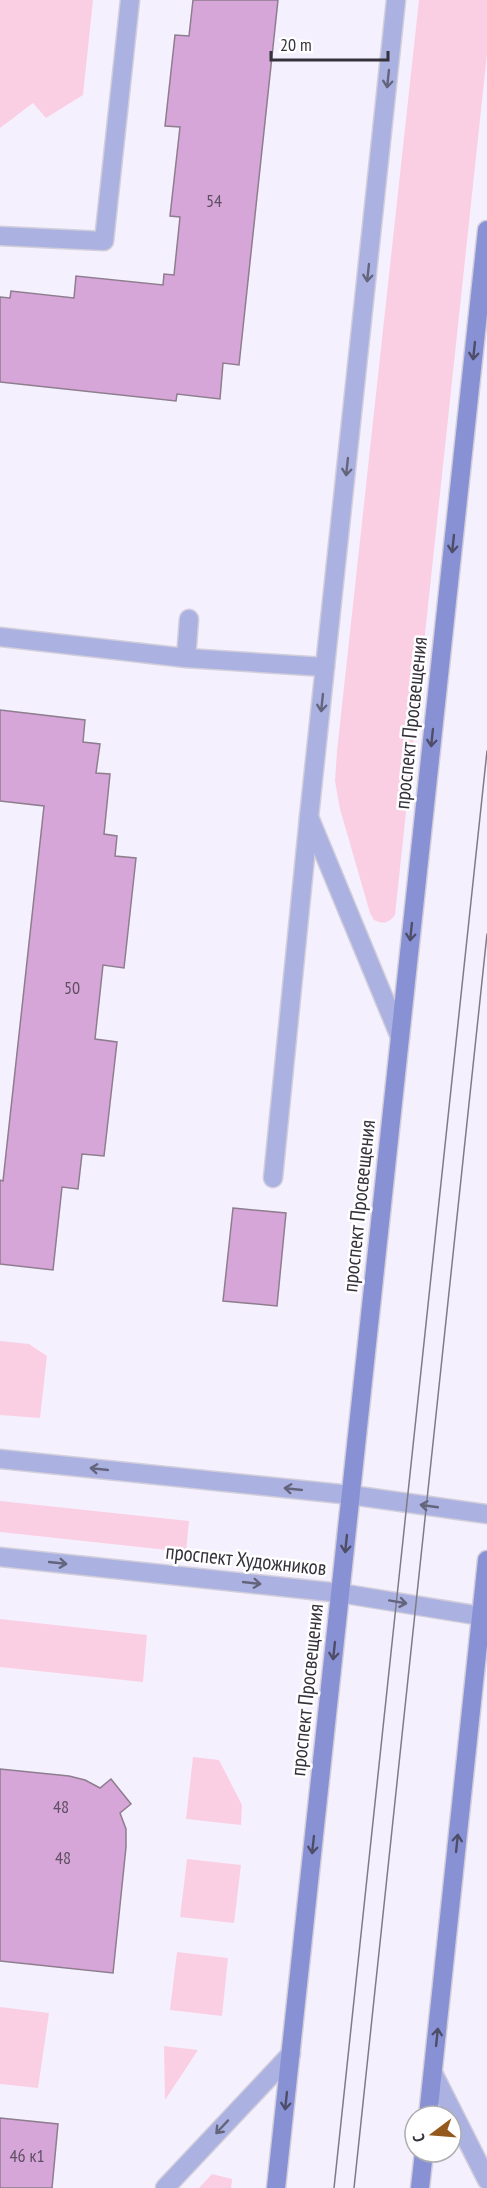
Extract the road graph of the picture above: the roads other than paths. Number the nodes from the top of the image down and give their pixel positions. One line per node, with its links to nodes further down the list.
1 (130, 0): 4 (street)
2 (396, 0): 8 (street, one-way to 8)
3 (487, 230): 10 (main road, проспект Просвещения, one-way to 10)
4 (0, 236)
5 (189, 619): 7 (street)
6 (0, 638): 7 (street)
7 (186, 658): 8 (street)
8 (326, 667): 9 (street, one-way to 9)
9 (309, 817): 10 (street); 11 (street)
10 (400, 1037): 13 (main road, проспект Просвещения)
11 (273, 1178)
12 (0, 1458): 13 (street, one-way to 12)
13 (351, 1495): 14 (street, one-way to 13); 17 (main road, проспект Просвещения, one-way to 17)
14 (487, 1514)
15 (0, 1557): 17 (street, проспект Художников, one-way to 17)
16 (487, 1560): 18 (main road)
17 (340, 1593): 18 (street, проспект Художников, one-way to 18); 19 (main road, проспект Просвещения, one-way to 19)
18 (484, 1617): 20 (main road, one-way to 18)
19 (291, 2054): 24 (street, one-way to 24); 25 (main road, проспект Просвещения, one-way to 25)
20 (433, 2073): 21 (main road); 23 (street)
21 (429, 2104)
22 (423, 2164): 26 (main road)
23 (487, 2180)
24 (165, 2188)
25 (276, 2188)
26 (420, 2188)

